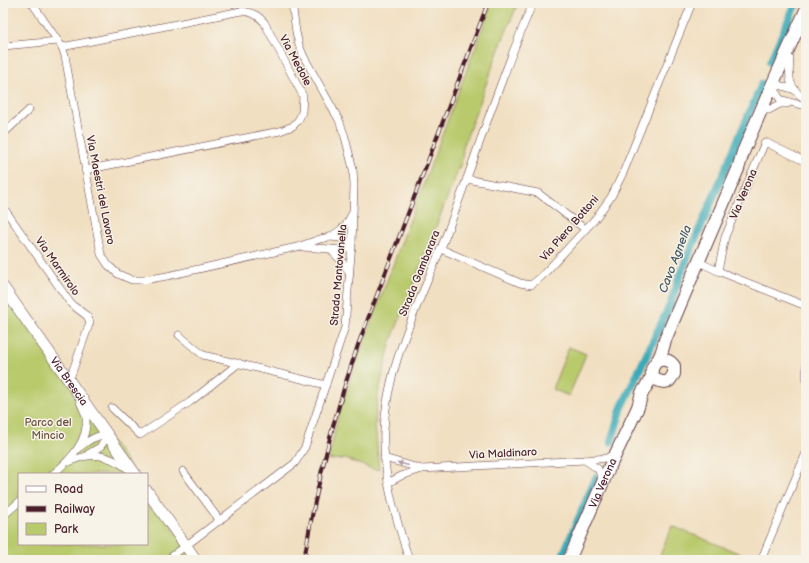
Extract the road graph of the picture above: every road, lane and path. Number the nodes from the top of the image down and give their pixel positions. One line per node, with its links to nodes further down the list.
1 (32, 3): 8 (street, Via Maestri del Lavoro)
2 (292, 3): 25 (street, Strada Mantovanella)
3 (532, 3): 23 (street, Strada Gambarara)
4 (692, 3): 26 (street, Via Piero Bottoni)
5 (806, 10): 7 (main road, Via Verona)
6 (806, 22): 10 (main road, Via Verona)
7 (792, 39): 11 (street, Via Verona); 19 (main road, Via Verona)
8 (60, 44): 9 (street, Via Medole); 22 (street, Via Maestri del Lavoro); 22 (street, Via Medole)
9 (3, 46)
10 (790, 59): 11 (main road, Via Verona); 12 (street)
11 (777, 88): 12 (street); 14 (street); 17 (main road, Via Verona); 19 (street, Via Verona)
12 (794, 90): 13 (street)
13 (806, 100)
14 (797, 104): 15 (street); 17 (street)
15 (806, 105)
16 (30, 110): 18 (street)
17 (769, 110): 21 (main road, Via Verona)
18 (3, 134)
19 (748, 141): 21 (main road, Via Verona)
20 (806, 162): 33 (street, Via Verona)
21 (738, 169): 32 (main road, Via Verona)
22 (85, 170): 29 (street, Via Maestri del Lavoro)
23 (467, 179): 26 (street); 31 (street, Strada Gambarara)
24 (3, 207): 44 (street, Via Marmirolo)
25 (354, 211): 27 (street); 28 (street, Strada Mantovanella)
26 (584, 229): 31 (street, Via Piero Bottoni)
27 (330, 237): 28 (street); 29 (street)
28 (352, 245): 30 (street); 34 (street, Strada Mantovanella)
29 (298, 247): 30 (street)
30 (330, 249): 34 (street)
31 (441, 249): 54 (street, Strada Gambarara)
32 (699, 262): 33 (street); 37 (main road, Via Verona)
33 (718, 271): 36 (street)
34 (350, 276): 46 (street, Strada Mantovanella)
35 (3, 287): 44 (main road, Via Brescia)
36 (806, 306)
37 (671, 327): 39 (main road, Via Verona); 41 (main road, Via Verona)
38 (179, 335): 40 (street)
39 (657, 361): 41 (main road); 43 (main road, Via Verona)
40 (239, 363): 46 (street); 48 (street)
41 (672, 363): 43 (main road, Via Verona)
42 (806, 364): 45 (street)
43 (657, 378): 52 (main road, Via Verona)
44 (69, 380): 47 (main road, Via Brescia)
45 (806, 380)
46 (326, 385): 67 (street, Strada Mantovanella)
47 (76, 391): 49 (main road, Via Brescia); 50 (street)
48 (112, 408)
49 (107, 435): 50 (street); 53 (street); 61 (main road, Via Brescia)
50 (79, 447): 56 (street)
51 (806, 453): 73 (street)
52 (616, 454): 55 (street, Via Maldinaro); 62 (main road, Via Verona)
53 (84, 456): 56 (street); 60 (street)
54 (384, 458): 57 (street, Via Maldinaro, one-way to 54); 63 (street, Strada Gambarara)
55 (585, 460): 57 (street, Via Maldinaro); 62 (street)
56 (63, 465): 59 (street)
57 (422, 469): 63 (street, Via Maldinaro)
58 (183, 471): 67 (street)
59 (54, 473)
60 (133, 473)
61 (134, 473)
62 (603, 481): 72 (main road, Via Verona)
63 (388, 483): 71 (street, Strada Gambarara)
64 (148, 492): 68 (main road)
65 (18, 503): 66 (street)
66 (3, 516)
67 (220, 521): 68 (street, Strada Mantovanella)
68 (186, 545): 69 (street, Strada Mantovanella); 70 (main road)
69 (167, 560)
70 (196, 560)
71 (409, 560)
72 (569, 560)
73 (761, 560)

